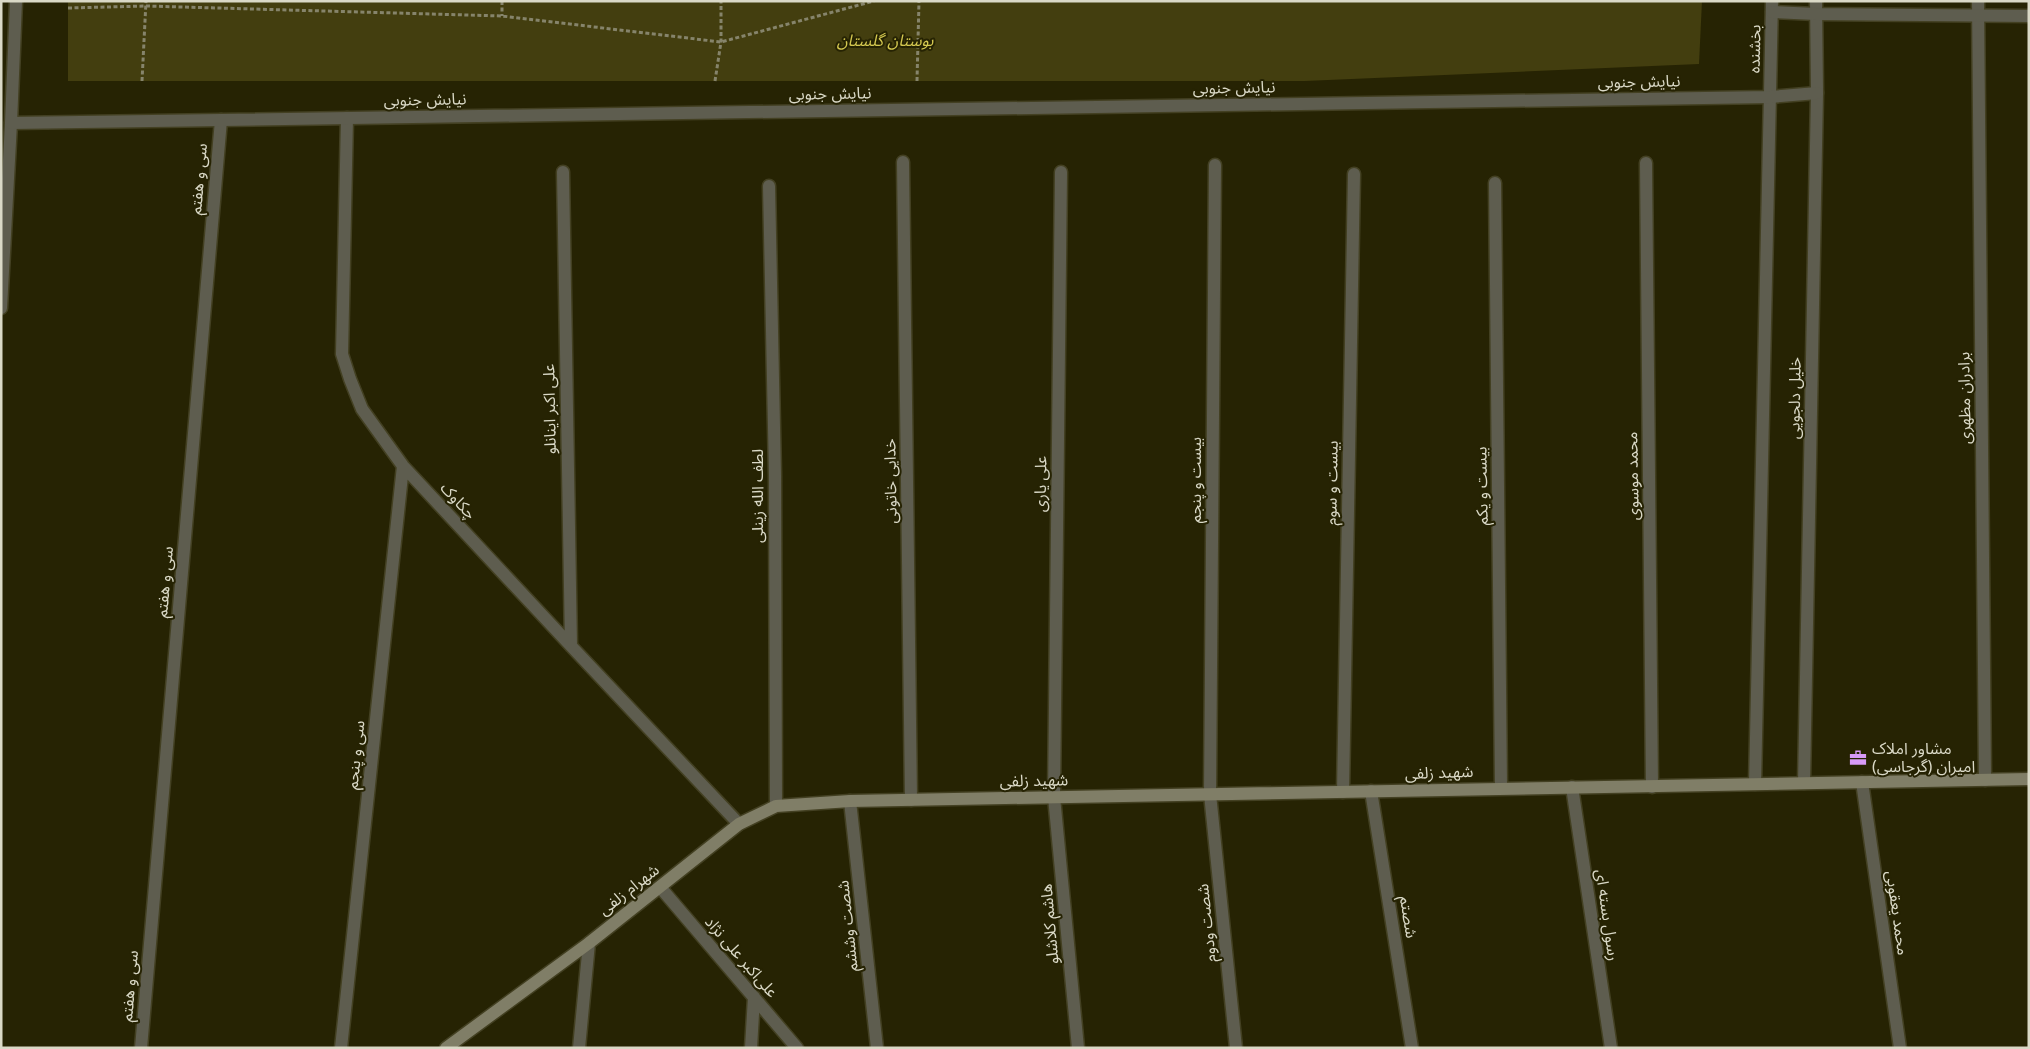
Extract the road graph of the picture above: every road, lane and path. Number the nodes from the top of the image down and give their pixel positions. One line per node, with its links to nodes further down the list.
1 (16, 1): 23 (street)
2 (146, 1): 8 (path)
3 (502, 1): 12 (path)
4 (721, 1): 15 (path)
5 (874, 1): 15 (path)
6 (919, 1): 18 (path)
7 (1978, 1): 13 (street, برادران مظهری)
8 (146, 6): 10 (path); 12 (path); 16 (path)
9 (1772, 6): 11 (street); 20 (street, بخشنده)
10 (68, 8)
11 (1816, 8): 13 (street); 19 (street, خلیل دلجویی)
12 (502, 16): 15 (path)
13 (1978, 16): 14 (street); 36 (street, برادران مظهری)
14 (2029, 16)
15 (721, 42): 17 (path)
16 (142, 81)
17 (714, 81)
18 (917, 81)
19 (1817, 93): 20 (street, نیایش جنوبی); 38 (street, خلیل دلجویی)
20 (1770, 97): 21 (street, نیایش جنوبی); 39 (street, خلیل دلجویی)
21 (347, 118): 22 (street, نیایش جنوبی); 33 (street, چکاوک)
22 (221, 120): 23 (street, نیایش جنوبی); 54 (street, سی و هفتم)
23 (11, 123): 32 (street)
24 (903, 162): 47 (street, خدایی خاتونی)
25 (1646, 164): 42 (street, محمد موسوی)
26 (1214, 165): 45 (street, بیست و پنجم)
27 (563, 172): 34 (street, علی اکبر اینانلو)
28 (1061, 172): 46 (street, علی یاری)
29 (1354, 174): 44 (street, بیست و سوم)
30 (1495, 183): 41 (street, بیست و یکم)
31 (770, 186): 49 (street, لطف الله زینلی)
32 (1, 308)
33 (403, 466): 34 (street, چکاوک); 55 (street, سی و پنجم)
34 (571, 646): 50 (street, چکاوک)
35 (2029, 779): 36 (main road, شهید زلفی)
36 (1985, 780): 37 (main road, شهید زلفی)
37 (1862, 782): 38 (main road, شهید زلفی); 65 (street, محمد یعقوبی)
38 (1804, 783): 39 (main road, شهید زلفی)
39 (1755, 784): 42 (main road, شهید زلفی)
40 (1572, 787): 41 (main road, شهید زلفی); 42 (main road, شهید زلفی); 64 (street, رسول بسته ای)
41 (1501, 788): 43 (main road, شهید زلفی)
42 (1652, 788)
43 (1371, 791): 44 (main road, شهید زلفی); 63 (street, شصتم)
44 (1343, 792): 45 (main road, شهید زلفی)
45 (1210, 794): 46 (main road, شهید زلفی); 62 (street, شصت ودوم)
46 (1054, 797): 47 (main road, شهید زلفی); 61 (street, هاشم کلاشلو)
47 (911, 800): 48 (main road, شهید زلفی)
48 (850, 801): 49 (main road, شهرام زلفی); 60 (street, شصت وششم)
49 (776, 806): 50 (main road, شهرام زلفی)
50 (739, 824): 51 (main road, شهرام زلفی)
51 (660, 887): 52 (main road, شهرام زلفی); 53 (street, علی‌اکبر علی نژاد)
52 (589, 943): 56 (main road, شهرام زلفی); 57 (street)
53 (754, 997): 58 (street); 59 (street, علی‌اکبر علی نژاد)
54 (141, 1048)
55 (341, 1048)
56 (446, 1048)
57 (579, 1048)
58 (751, 1048)
59 (797, 1048)
60 (877, 1048)
61 (1078, 1048)
62 (1236, 1048)
63 (1412, 1048)
64 (1610, 1048)
65 (1900, 1048)

